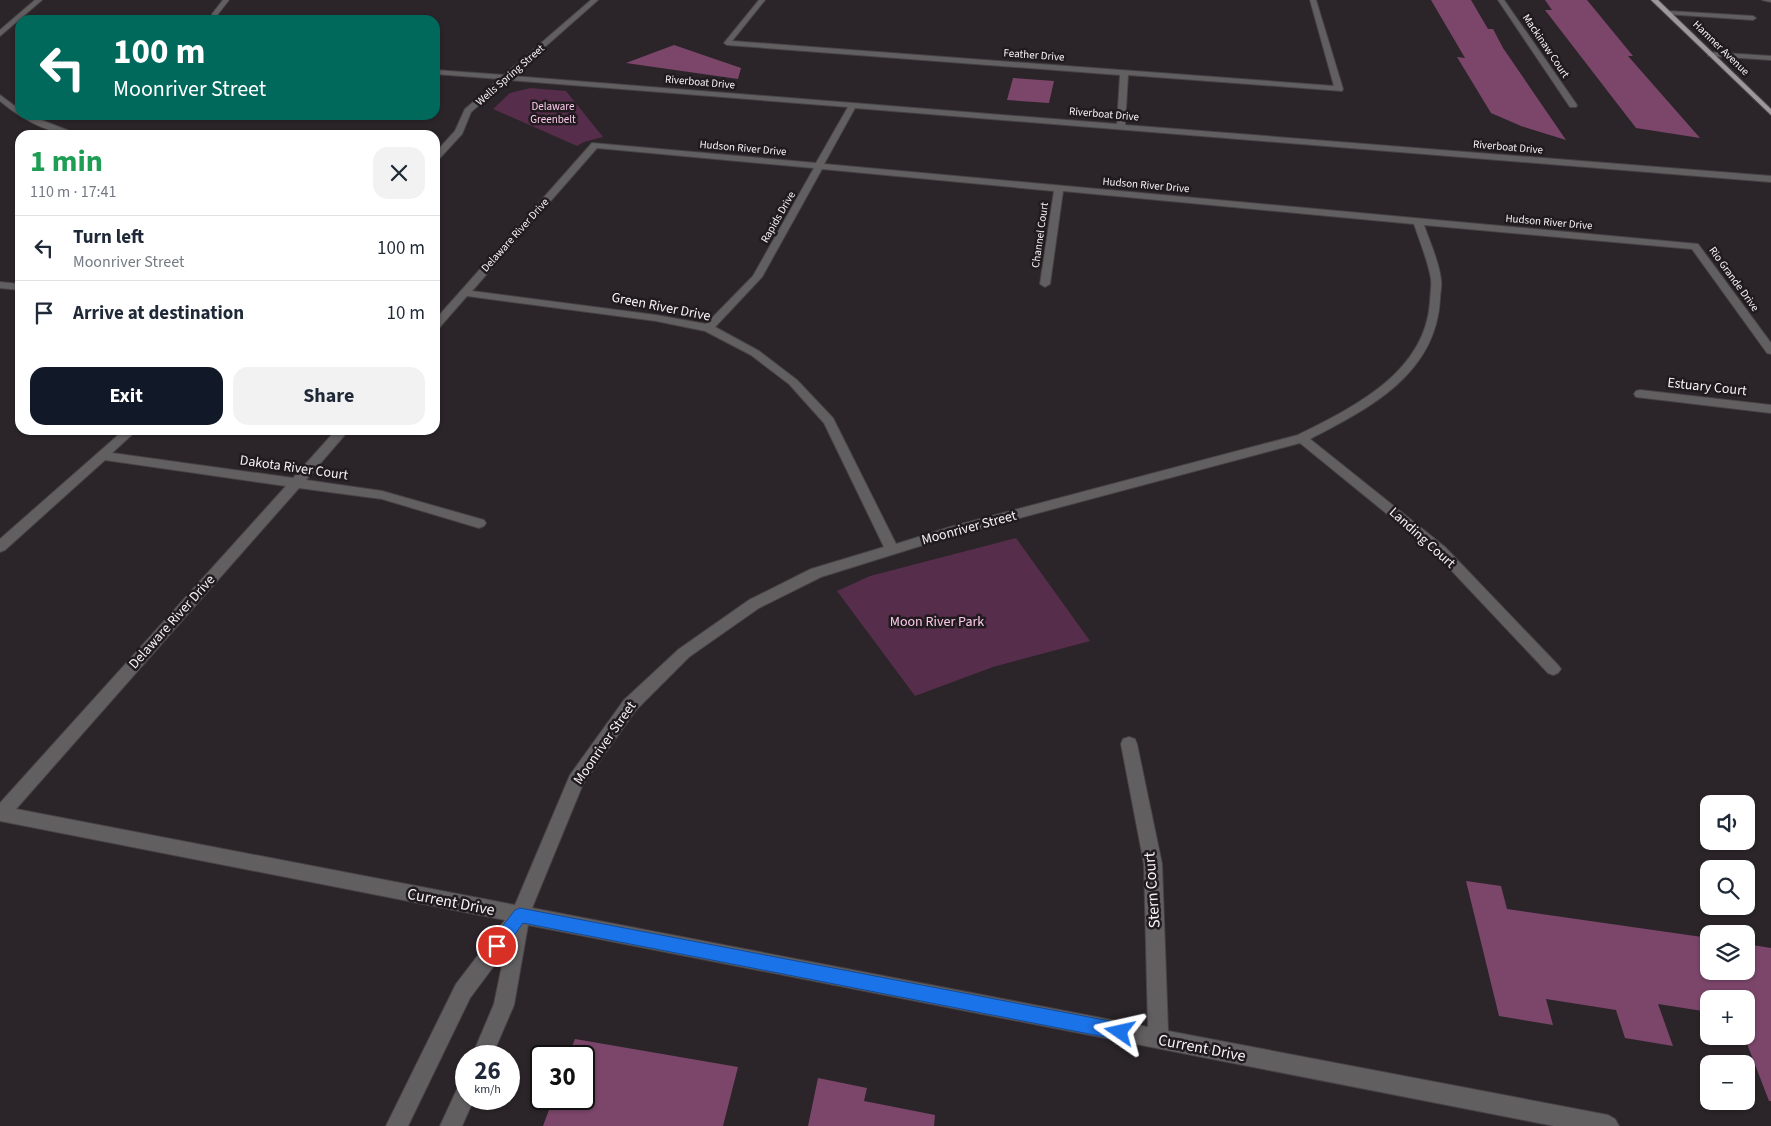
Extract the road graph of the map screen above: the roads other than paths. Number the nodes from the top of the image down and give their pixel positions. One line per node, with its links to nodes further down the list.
1 (39, 0): 11 (street)
2 (226, 0): 12 (street)
3 (595, 0): 20 (street, Wells Spring Street)
4 (762, 0): 19 (street, Feather Drive)
5 (1314, 0): 19 (street, Feather Drive)
6 (1501, 0): 23 (street, Mackinaw Court)
7 (1654, 0): 10 (main road, Hamner Avenue)
8 (1765, 0): 9 (street)
9 (1771, 0)
10 (1668, 13): 13 (street); 16 (main road, Hamner Avenue)
11 (22, 15)
12 (216, 15)
13 (1753, 18)
14 (15, 21): 15 (street)
15 (0, 34)
16 (1710, 54): 17 (street); 25 (main road, Hamner Avenue)
17 (1771, 58)
18 (440, 72): 20 (street, Riverboat Drive)
19 (1124, 73): 27 (street)
20 (507, 77): 22 (street, Riverboat Drive); 30 (street, Wells Spring Street)
21 (0, 97): 24 (street)
22 (853, 105): 27 (street, Riverboat Drive); 31 (street, Rapids Drive)
23 (1573, 105)
24 (15, 109)
25 (1771, 113)
26 (30, 120): 28 (street)
27 (1121, 127): 32 (street, Riverboat Drive)
28 (60, 130)
29 (595, 145): 31 (street, Hudson River Drive); 39 (street, Delaware River Drive)
30 (440, 153)
31 (820, 166): 33 (street, Hudson River Drive); 41 (street, Rapids Drive)
32 (1771, 179)
33 (1059, 188): 34 (street, Hudson River Drive); 36 (street, Channel Court)
34 (1418, 222): 35 (street, Hudson River Drive); 47 (street, Moonriver Street)
35 (1695, 246): 42 (street, Rio Grande Drive)
36 (1046, 284)
37 (0, 285): 38 (street)
38 (15, 286)
39 (464, 293): 40 (street, Delaware River Drive); 41 (street, Green River Drive)
40 (440, 320)
41 (708, 328): 52 (street, Green River Drive)
42 (1771, 351)
43 (1640, 394): 44 (street, Estuary Court)
44 (1771, 409)
45 (125, 435): 48 (street)
46 (339, 435): 49 (street, Delaware River Drive)
47 (1302, 438): 52 (street, Moonriver Street); 53 (street, Landing Court)
48 (102, 456): 49 (street, Dakota River Court); 51 (street)
49 (297, 483): 50 (street, Dakota River Court); 55 (street, Delaware River Drive)
50 (478, 523)
51 (0, 548)
52 (892, 550): 56 (street, Moonriver Street)
53 (1553, 669)
54 (1129, 744): 57 (street, Stern Court)
55 (1, 814): 56 (street, Current Drive)
56 (520, 915): 57 (street, Current Drive); 58 (street, Moonriver Street); 60 (street, Moonriver Street)
57 (1158, 1039): 62 (street, Current Drive)
58 (487, 1045)
59 (459, 1110): 61 (street)
60 (397, 1126)
61 (452, 1126)
62 (1608, 1126)

